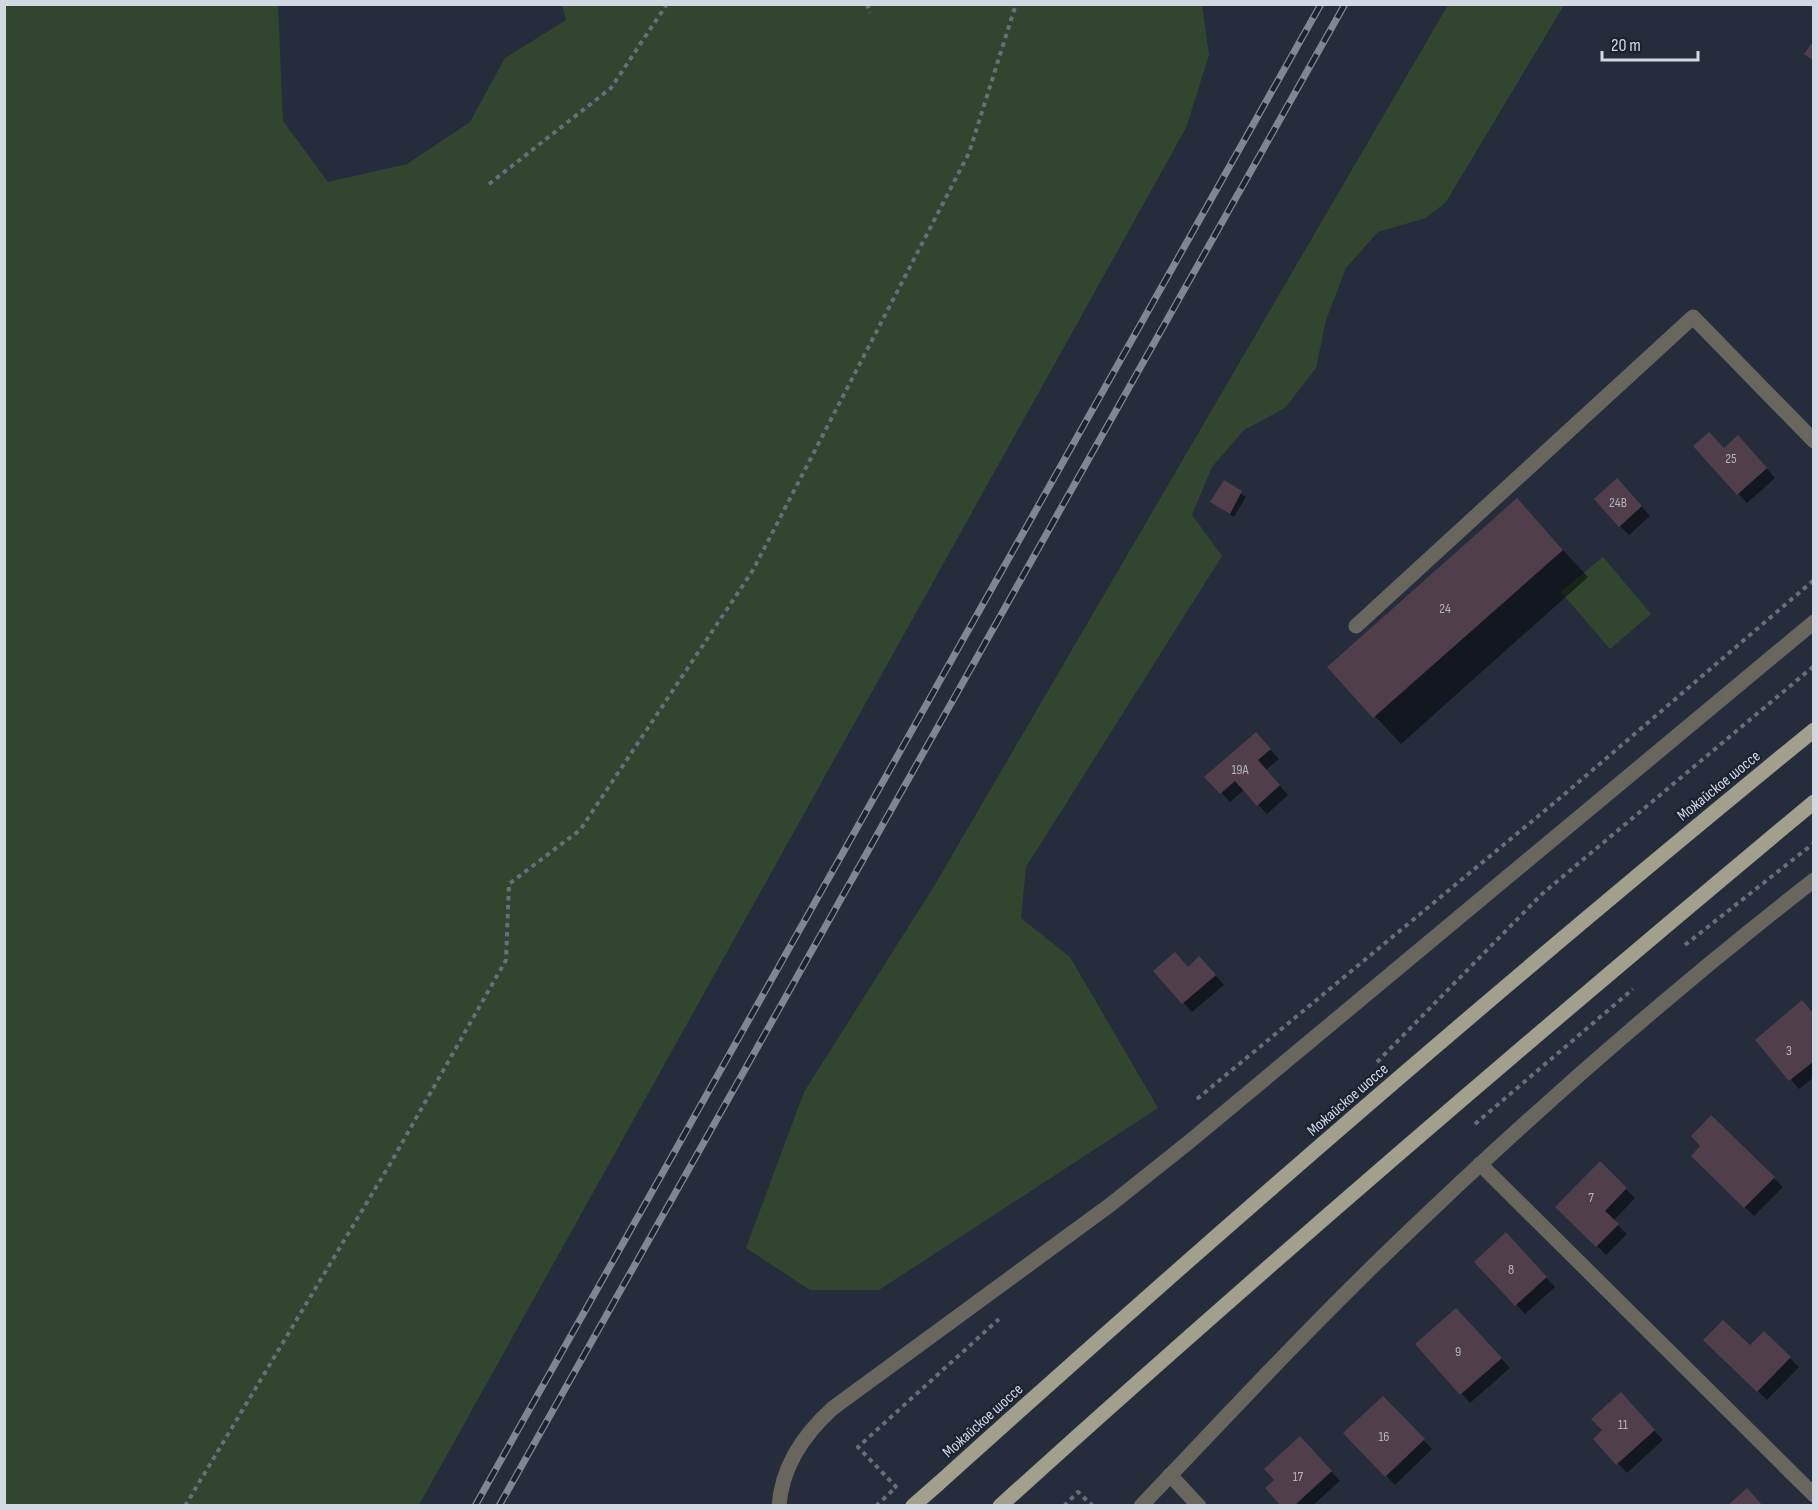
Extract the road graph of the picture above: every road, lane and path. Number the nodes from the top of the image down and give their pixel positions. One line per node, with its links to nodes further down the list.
1 (667, 4): 5 (path)
2 (867, 4): 4 (path)
3 (1016, 4): 23 (path)
4 (870, 13)
5 (489, 184)
6 (1814, 441): 9 (street)
7 (1814, 580): 19 (path)
8 (1814, 622): 24 (street)
9 (1356, 626)
10 (1814, 666): 17 (path)
11 (1814, 730): 25 (main road, Можайское шоссе, bridge)
12 (1814, 802): 26 (main road)
13 (1814, 843): 15 (path)
14 (1814, 880): 20 (street)
15 (1676, 952)
16 (1640, 983): 18 (path)
17 (1369, 1070)
18 (1507, 1097)
19 (1197, 1099)
20 (1480, 1164): 21 (street); 22 (street)
21 (1170, 1475): 29 (street); 30 (street)
22 (1814, 1495)
23 (185, 1506)
24 (779, 1506)
25 (913, 1506)
26 (1000, 1506)
27 (1064, 1506): 28 (path)
28 (1093, 1506)
29 (1141, 1506)
30 (1199, 1506)

